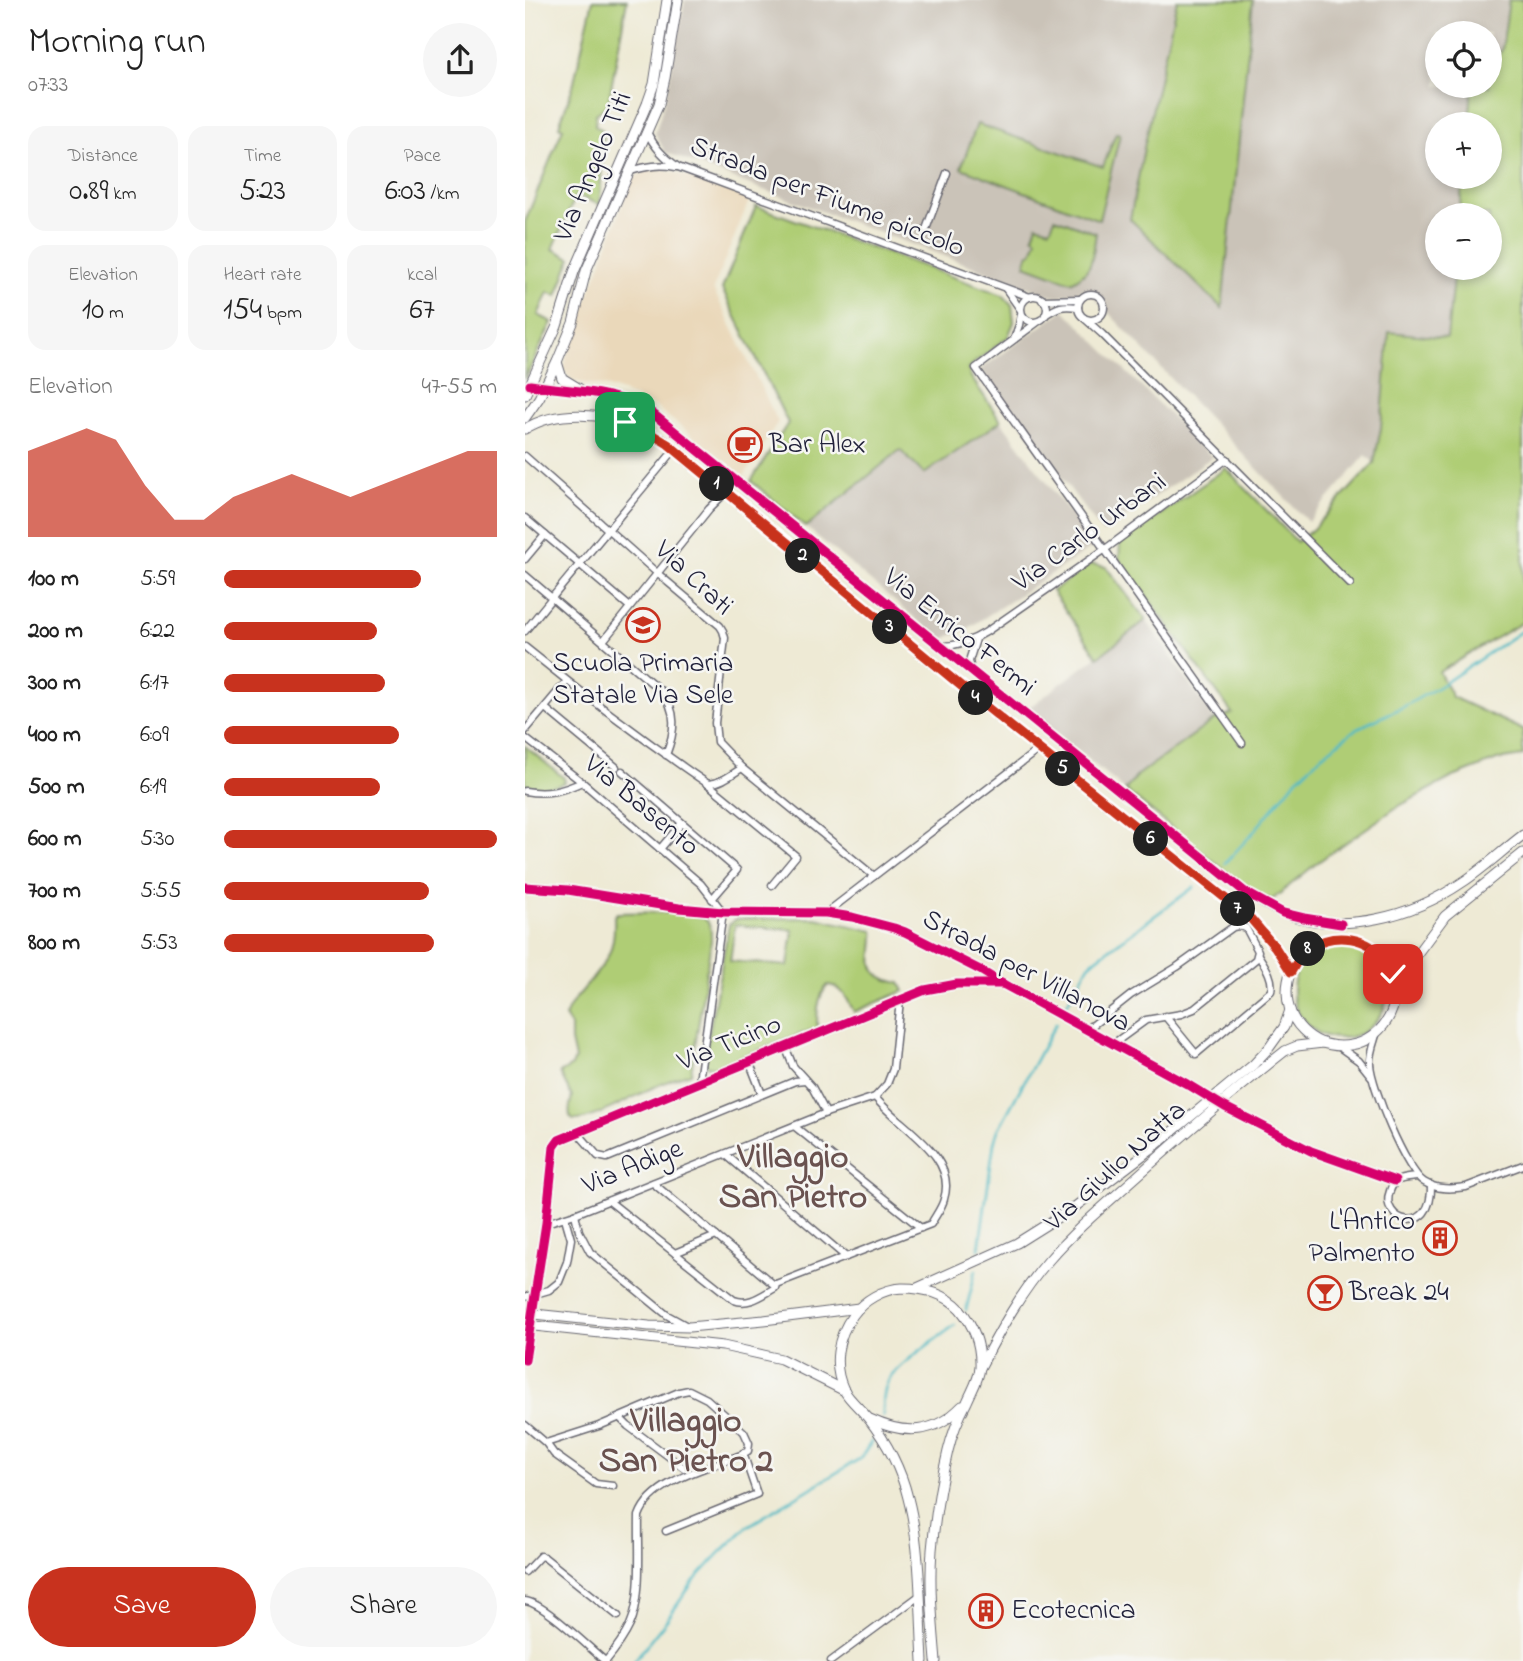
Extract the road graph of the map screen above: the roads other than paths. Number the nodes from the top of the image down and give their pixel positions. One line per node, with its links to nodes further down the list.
1 (667, 0): 21 (main road, Via Angelo Titi)
2 (678, 0): 3 (main road, Via Angelo Titi)
3 (647, 132): 4 (street, Strada per Fiume piccolo); 5 (main road, Via Angelo Titi)
4 (678, 167): 5 (street); 8 (street, Strada per Fiume piccolo)
5 (631, 171): 20 (main road, Via Angelo Titi)
6 (947, 173): 7 (street)
7 (925, 232)
8 (1005, 288): 9 (street, Strada per Fiume piccolo); 13 (street)
9 (1030, 297): 11 (street); 13 (street)
10 (1080, 299): 11 (street); 12 (street); 15 (street)
11 (1042, 300): 14 (street)
12 (1078, 307): 14 (street); 16 (street)
13 (1021, 312): 17 (street); 19 (street)
14 (1045, 315): 17 (street)
15 (1100, 316): 16 (street); 18 (street)
16 (1084, 318): 18 (street)
17 (1039, 321): 19 (street)
18 (1102, 334): 29 (street)
19 (1013, 340): 34 (street)
20 (557, 362): 22 (main road, Via Angelo Titi); 23 (main road)
21 (530, 386): 22 (main road, Via Enrico Fermi); 24 (main road, Via Angelo Titi)
22 (545, 386): 23 (main road, Via Enrico Fermi); 25 (main road, Via Angelo Titi)
23 (581, 390): 45 (main road, Via Enrico Fermi)
24 (525, 395)
25 (525, 418)
26 (525, 429): 27 (main road, Via Enrico Fermi)
27 (675, 449): 30 (main road, Via Enrico Fermi); 32 (street)
28 (525, 456): 32 (street, Via Crati)
29 (1227, 459): 34 (street, Via Carlo Urbani); 39 (street)
30 (726, 492): 37 (street); 53 (main road, Via Enrico Fermi)
31 (525, 518): 33 (street)
32 (608, 530): 36 (street); 37 (street, Via Crati)
33 (545, 535): 35 (street); 36 (street)
34 (1104, 550): 43 (street, Via Carlo Urbani); 52 (street)
35 (525, 559)
36 (578, 564): 40 (street); 41 (street)
37 (657, 573): 41 (street); 55 (street, Via Crati)
38 (525, 575): 40 (street)
39 (1350, 584)
40 (552, 597): 42 (street); 44 (street)
41 (630, 607): 44 (street)
42 (525, 631)
43 (976, 639): 45 (street, Via Carlo Urbani); 47 (street)
44 (603, 641): 54 (street)
45 (940, 646): 47 (main road, Via Enrico Fermi)
46 (525, 647): 48 (street)
47 (971, 671): 69 (main road, Via Enrico Fermi)
48 (567, 681): 49 (street); 54 (street)
49 (545, 708): 50 (street); 59 (street)
50 (525, 732)
51 (525, 738): 56 (street, Via Basento)
52 (1242, 743)
53 (1039, 749): 63 (street); 73 (main road, Via Enrico Fermi)
54 (666, 755): 57 (street)
55 (742, 768): 57 (street); 63 (street, Via Crati)
56 (582, 782): 58 (street); 61 (street, Via Basento)
57 (708, 784): 64 (street)
58 (525, 791)
59 (682, 823): 61 (street); 66 (street)
60 (1523, 835): 69 (main road, Via Enrico Fermi)
61 (660, 849): 66 (street, Via Basento)
62 (1523, 853): 75 (main road)
63 (874, 876): 68 (street)
64 (772, 885)
65 (525, 887): 67 (street, Strada per Villanova)
66 (712, 899): 67 (street, Via Basento)
67 (723, 912): 68 (street, Strada per Villanova); 88 (street)
68 (826, 913): 74 (street, Strada per Villanova)
69 (1341, 923): 70 (main road); 71 (main road)
70 (1326, 940): 71 (main road); 73 (main road)
71 (1359, 940): 75 (main road)
72 (1258, 955): 78 (street); 78 (street); 79 (street)
73 (1291, 972): 77 (main road)
74 (1003, 984): 76 (street, Via Ticino); 79 (street, Strada per Villanova)
75 (1396, 990): 80 (main road)
76 (899, 1000): 83 (street, Via Ticino); 91 (street)
77 (1290, 1010): 81 (main road); 111 (main road, Via Giulio Natta)
78 (1165, 1016): 82 (street)
79 (1084, 1028): 82 (street, Strada per Villanova)
80 (1377, 1032): 84 (main road); 86 (street)
81 (1323, 1043): 84 (main road); 118 (main road, Via Giulio Natta)
82 (1113, 1044): 90 (street, Strada per Villanova)
83 (785, 1046): 85 (street, Via Ticino); 87 (street)
84 (1338, 1046): 86 (street)
85 (748, 1061): 88 (street, Via Ticino); 89 (street)
86 (1372, 1078): 98 (street)
87 (805, 1080): 89 (street); 93 (street)
88 (699, 1081): 95 (street, Via Ticino)
89 (762, 1094): 95 (street)
90 (1204, 1094)
91 (875, 1097): 93 (street, Via Adige); 106 (street)
92 (1225, 1107): 99 (street)
93 (826, 1113): 94 (street, Via Adige)
94 (794, 1126): 96 (street, Via Adige); 106 (street)
95 (577, 1132): 105 (street, Via Ticino)
96 (725, 1154): 100 (street, Via Adige); 109 (street)
97 (1523, 1165): 101 (street)
98 (1417, 1177): 99 (street); 101 (street)
99 (1395, 1181): 101 (street)
100 (653, 1183): 102 (street, Via Adige); 107 (street)
101 (1431, 1185)
102 (608, 1201): 103 (street, Via Adige); 108 (street)
103 (575, 1214): 104 (street, Via Adige); 116 (street)
104 (565, 1217): 105 (street, Via Adige); 112 (street)
105 (546, 1223): 117 (street, bridge)
106 (921, 1228): 109 (street)
107 (716, 1236): 108 (street); 110 (street)
108 (675, 1253): 110 (street)
109 (846, 1257): 110 (street)
110 (776, 1284)
111 (917, 1288): 113 (main road); 118 (main road)
112 (525, 1297)
113 (859, 1308): 116 (main road); 119 (main road)
114 (525, 1313): 116 (main road)
115 (525, 1325): 119 (main road)
116 (689, 1327)
117 (525, 1359)
118 (980, 1370): 120 (main road)
119 (845, 1391): 122 (main road)
120 (968, 1399): 122 (main road); 136 (main road)
121 (620, 1418): 124 (street); 125 (street); 126 (street)
122 (868, 1418): 130 (main road)
123 (525, 1425): 124 (street)
124 (547, 1443): 127 (street)
125 (743, 1453): 128 (street); 133 (street)
126 (684, 1468)
127 (613, 1486)
128 (666, 1531)
129 (525, 1572): 132 (street)
130 (919, 1596): 134 (street); 135 (main road)
131 (525, 1601): 133 (street)
132 (618, 1616)
133 (605, 1661)
134 (831, 1661)
135 (923, 1661)
136 (936, 1661)

